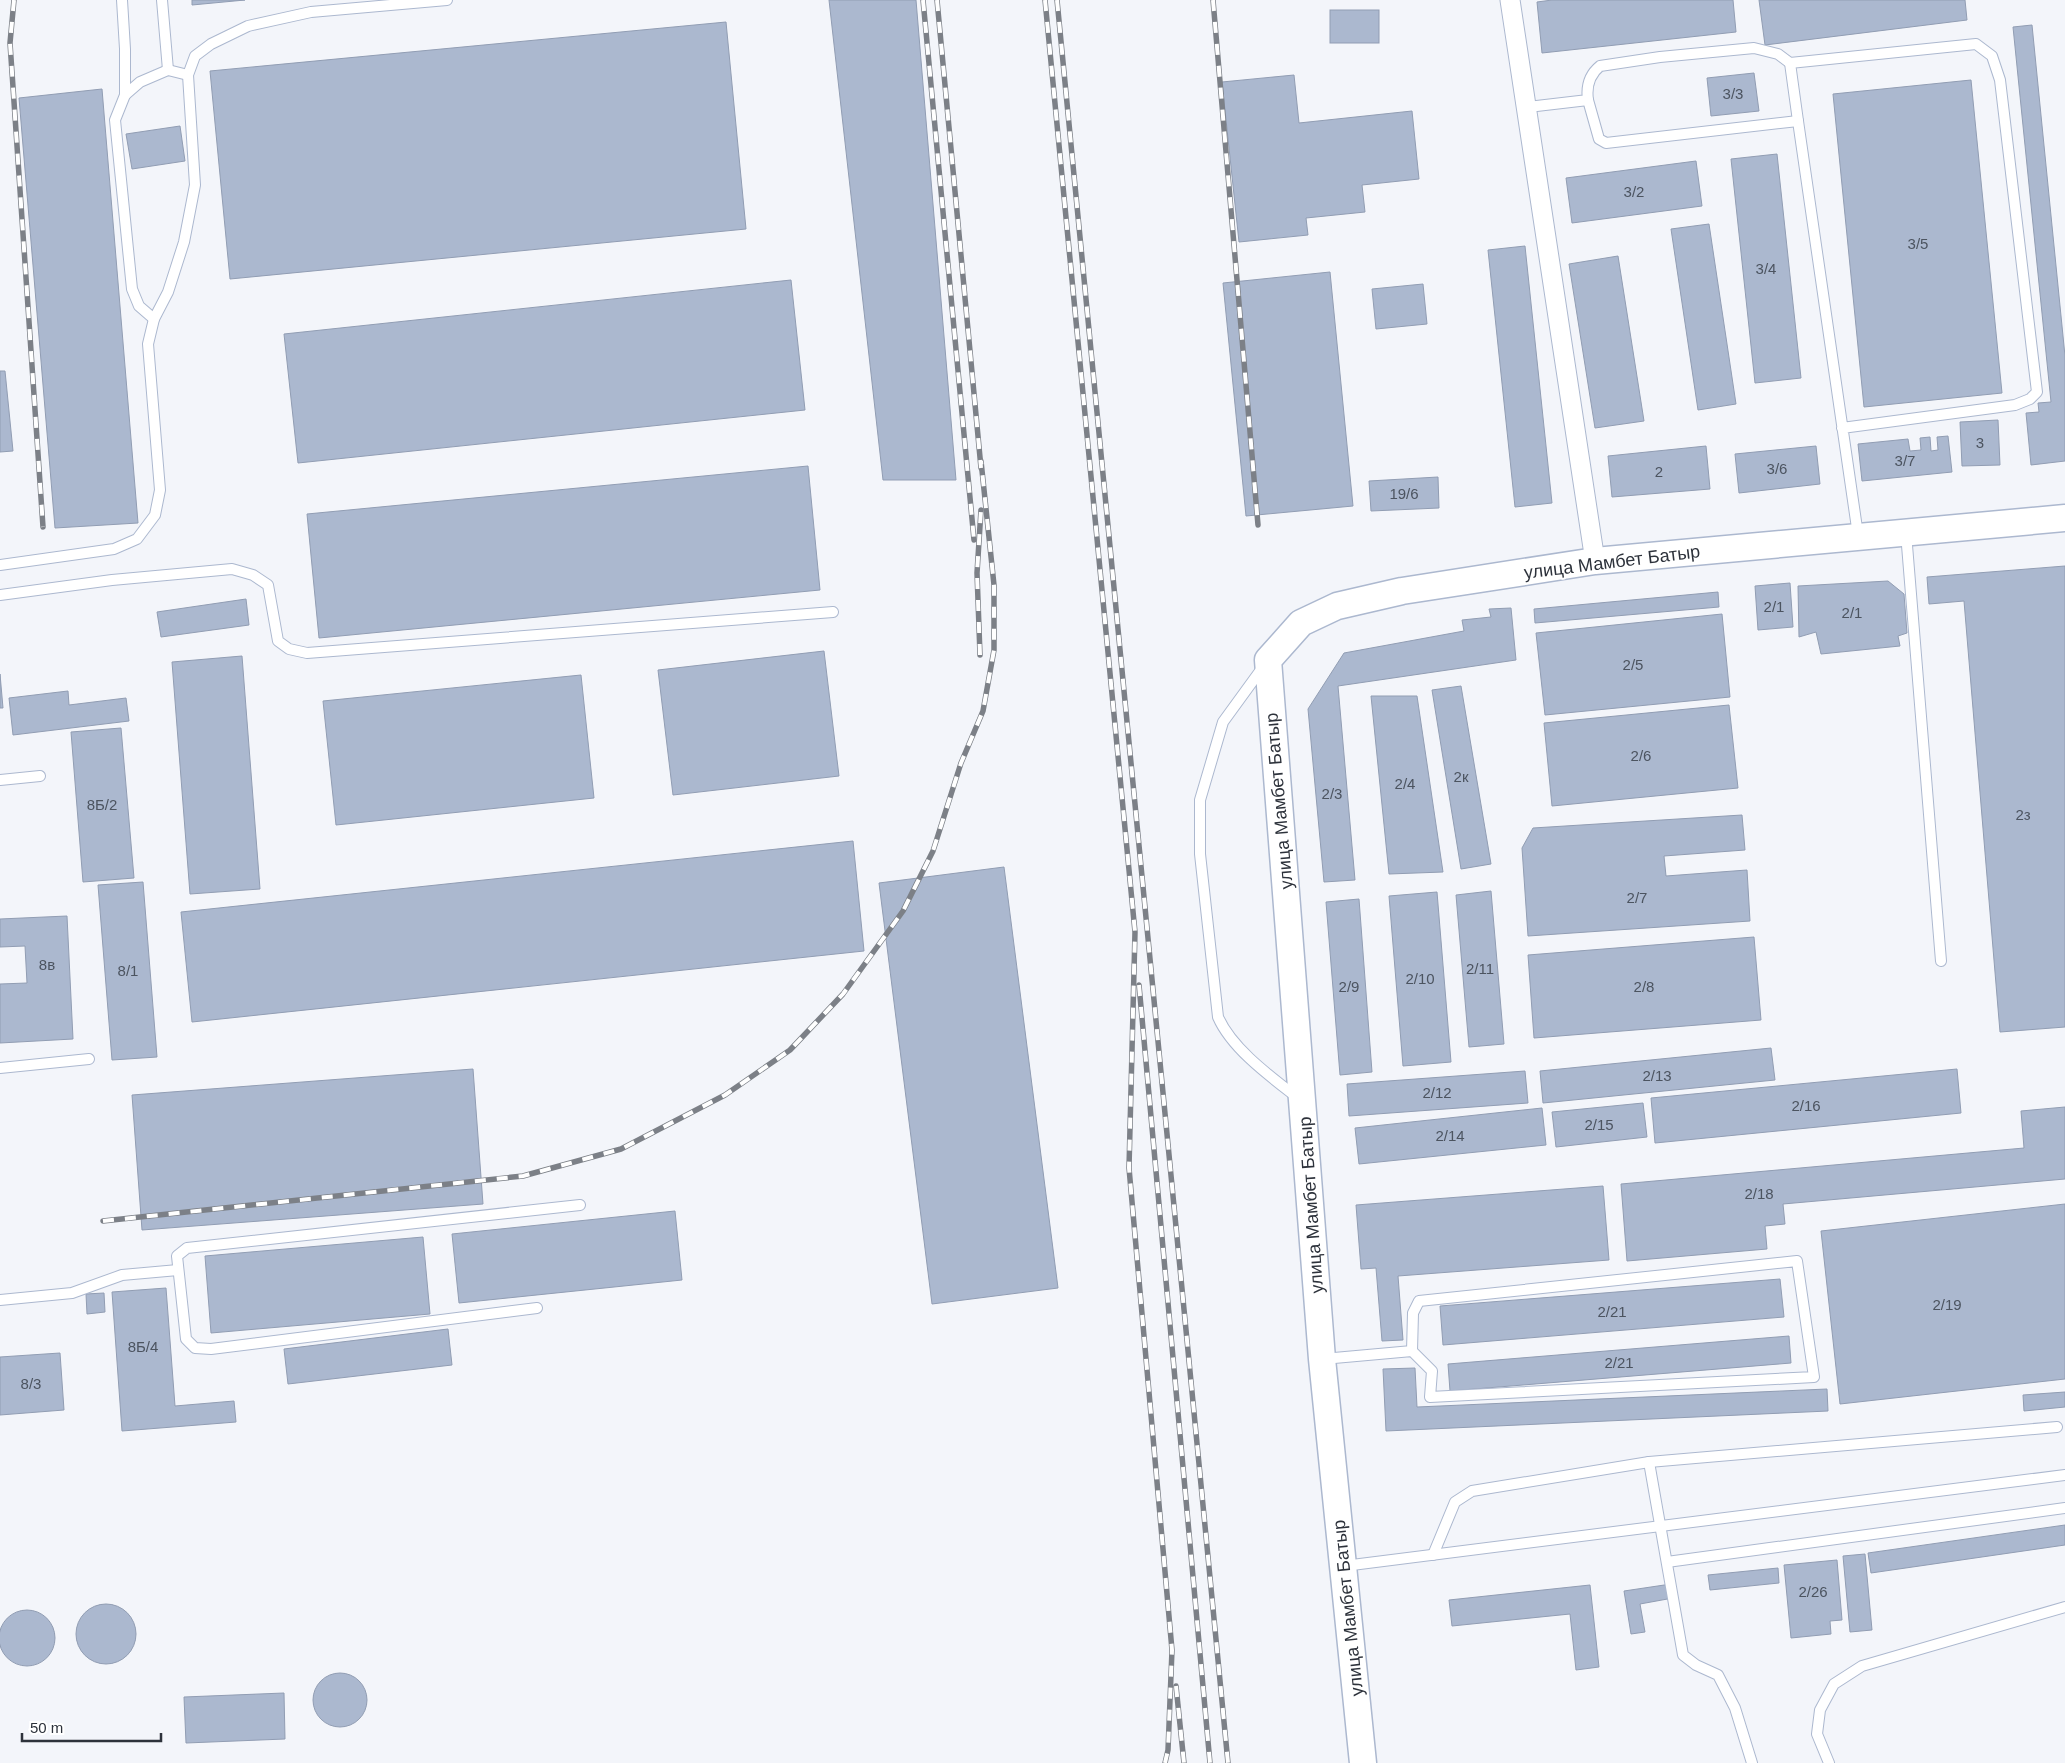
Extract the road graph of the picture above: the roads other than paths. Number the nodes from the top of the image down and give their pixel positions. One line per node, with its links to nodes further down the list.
1 (122, 0): 8 (lane)
2 (162, 0): 6 (lane)
3 (447, 0): 7 (lane)
4 (1510, 0): 10 (street)
5 (1790, 64): 9 (lane); 11 (lane); 13 (lane)
6 (168, 70): 7 (lane); 8 (lane)
7 (188, 74): 12 (lane)
8 (124, 95): 12 (lane)
9 (1588, 100): 10 (lane); 11 (lane)
10 (1528, 107): 17 (street)
11 (1798, 121): 13 (lane)
12 (154, 319): 18 (lane)
13 (1842, 428): 16 (lane)
14 (2065, 518): 15 (main road, улица Мамбет Батыр)
15 (1906, 532): 16 (main road, улица Мамбет Батыр); 24 (lane)
16 (1858, 535): 17 (main road, улица Мамбет Батыр)
17 (1595, 561): 21 (main road, улица Мамбет Батыр)
18 (0, 565)
19 (0, 595): 20 (lane)
20 (833, 612)
21 (1268, 660): 27 (main road, улица Мамбет Батыр); 27 (lane)
22 (40, 776): 23 (lane)
23 (0, 780)
24 (1941, 961)
25 (90, 1059): 26 (lane)
26 (0, 1068)
27 (1303, 1102): 33 (main road, улица Мамбет Батыр)
28 (580, 1205): 29 (lane)
29 (178, 1270): 30 (lane); 31 (lane)
30 (0, 1300)
31 (537, 1308)
32 (1412, 1351): 32 (lane); 33 (lane)
33 (1322, 1359): 41 (main road, улица Мамбет Батыр)
34 (2057, 1427): 35 (lane)
35 (1650, 1462): 38 (lane); 39 (lane)
36 (2065, 1475): 38 (lane)
37 (2065, 1508): 40 (lane)
38 (1661, 1526): 39 (lane); 40 (lane)
39 (1433, 1555): 41 (lane)
40 (1667, 1562): 44 (lane)
41 (1344, 1566): 43 (main road, улица Мамбет Батыр)
42 (2065, 1607): 45 (lane)
43 (1363, 1763)
44 (1752, 1763)
45 (1829, 1763)

